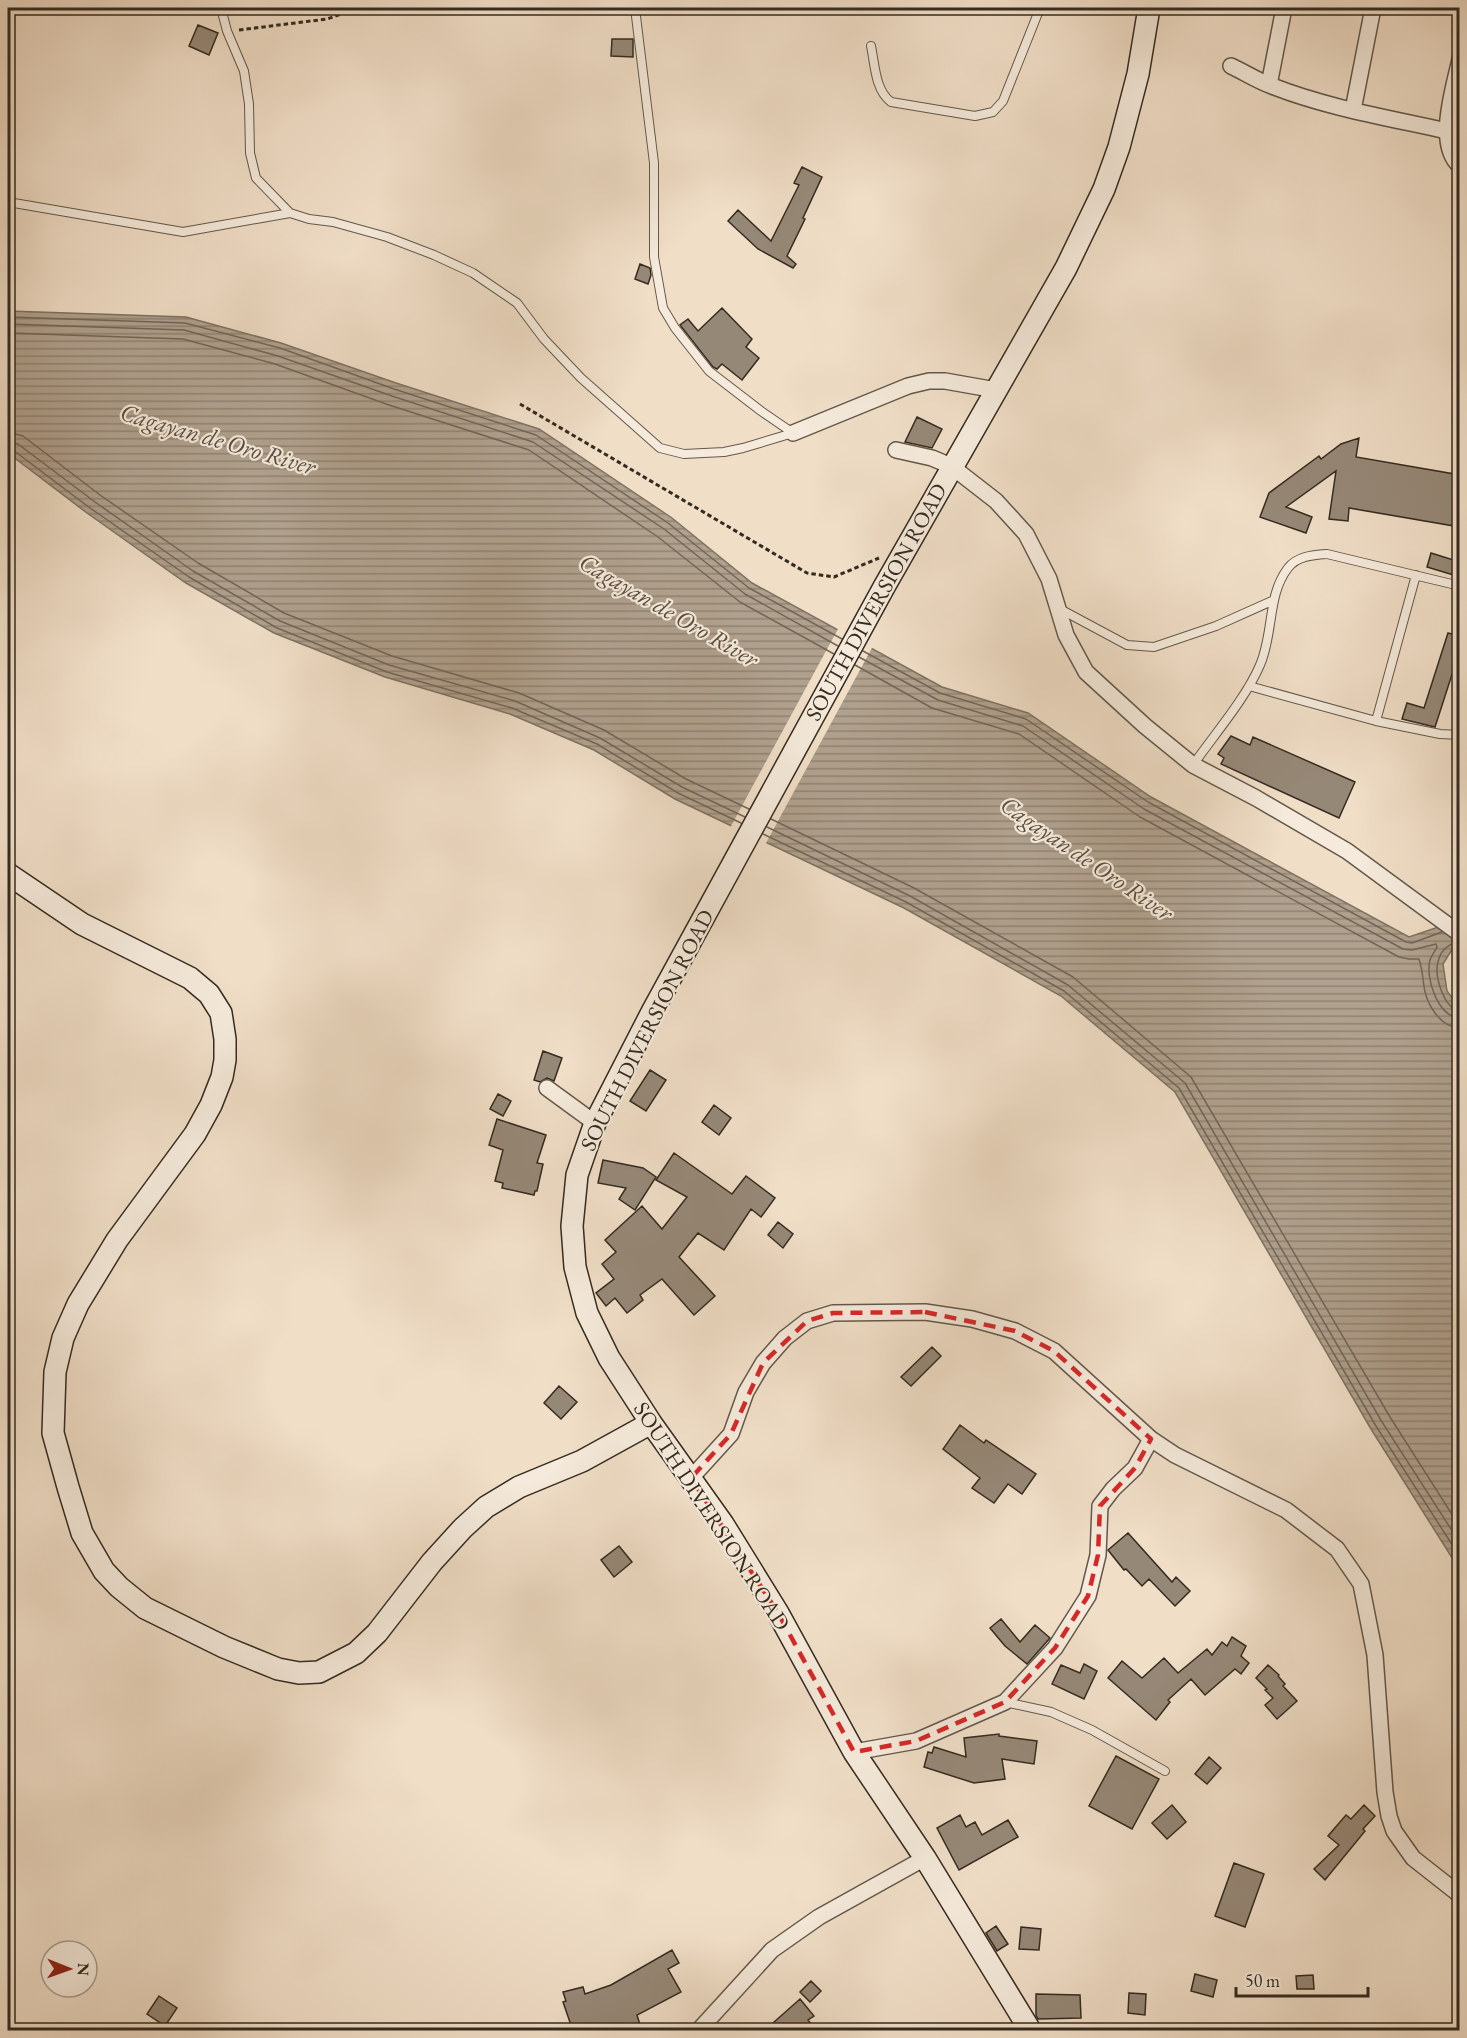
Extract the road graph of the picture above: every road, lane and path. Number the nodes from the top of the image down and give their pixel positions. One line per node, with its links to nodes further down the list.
1 (221, 8): 8 (lane)
2 (358, 8): 8 (path)
3 (635, 8): 20 (lane)
4 (1040, 8): 9 (lane)
5 (1149, 8): 18 (main road, SOUTH DIVERSION ROAD)
6 (1284, 8): 12 (street)
7 (1373, 8): 13 (street)
8 (227, 31): 17 (lane)
9 (871, 46)
10 (1460, 59): 14 (street)
11 (1231, 66): 12 (street)
12 (1269, 85): 13 (street)
13 (1353, 110): 14 (street)
14 (1447, 131): 15 (street)
15 (1460, 166)
16 (8, 202): 17 (lane)
17 (290, 213): 20 (lane)
18 (996, 390): 20 (street); 22 (main road, SOUTH DIVERSION ROAD)
19 (520, 404): 23 (path)
20 (793, 433)
21 (896, 450): 22 (street)
22 (951, 466): 27 (street); 35 (main road, SOUTH DIVERSION ROAD)
23 (861, 564)
24 (1416, 575): 25 (lane); 26 (lane); 29 (lane)
25 (1460, 586)
26 (1274, 600): 27 (lane); 28 (lane)
27 (1057, 608): 31 (street)
28 (1248, 686): 29 (lane); 31 (lane)
29 (1376, 721): 30 (lane)
30 (1460, 735)
31 (1193, 765): 33 (street)
32 (8, 874): 36 (main road)
33 (1460, 934)
34 (547, 1088): 35 (street)
35 (596, 1124): 36 (main road, SOUTH DIVERSION ROAD)
36 (651, 1423): 38 (main road, SOUTH DIVERSION ROAD)
37 (1151, 1438): 38 (street); 39 (street); 43 (street)
38 (691, 1478): 40 (main road, SOUTH DIVERSION ROAD)
39 (1005, 1702): 40 (street); 41 (lane)
40 (854, 1752): 42 (main road, SOUTH DIVERSION ROAD)
41 (1165, 1771)
42 (925, 1858): 44 (street); 45 (main road, SOUTH DIVERSION ROAD)
43 (1460, 1895)
44 (699, 2031)
45 (1030, 2031)

